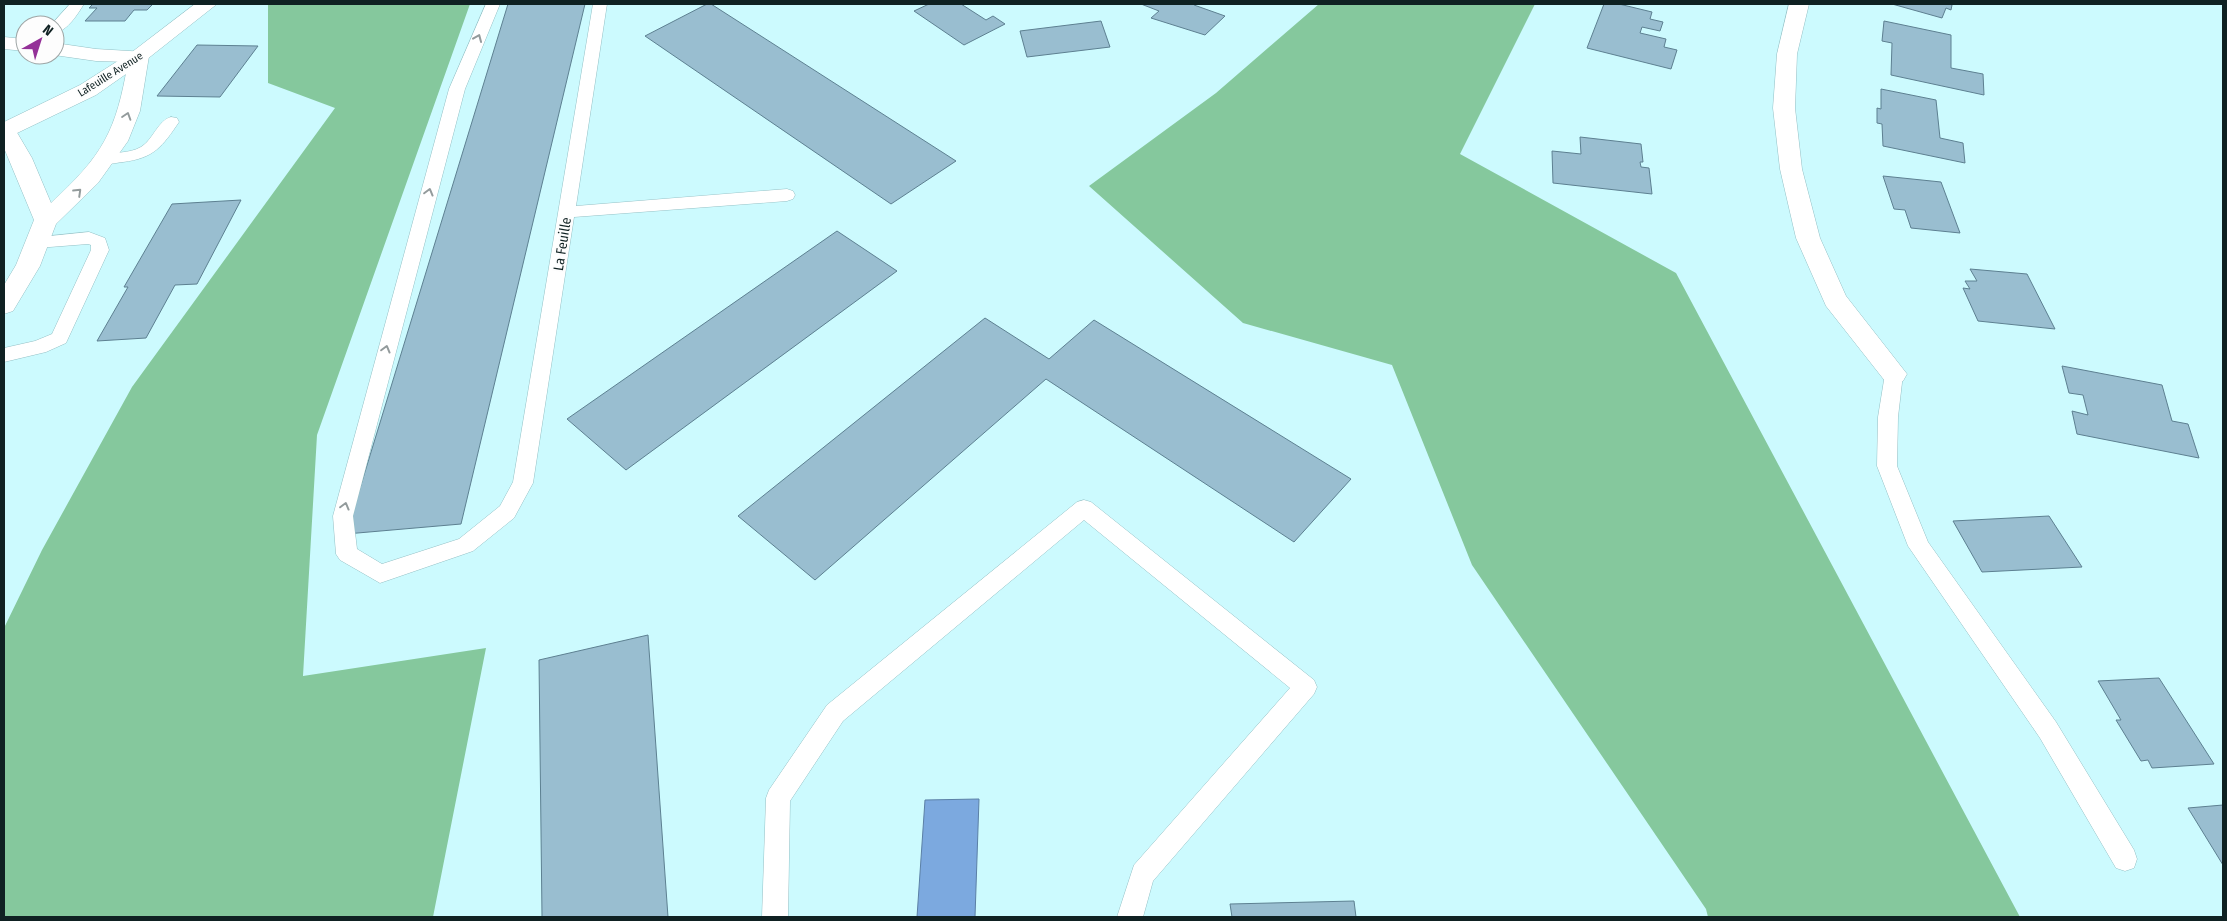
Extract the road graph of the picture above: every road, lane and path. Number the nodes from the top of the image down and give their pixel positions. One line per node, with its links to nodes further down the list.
1 (77, 4): 6 (lane)
2 (207, 4): 8 (street, Lafeuille Avenue)
3 (492, 4): 13 (lane, La Feuille, one-way to 3)
4 (600, 4): 13 (lane, La Feuille)
5 (1799, 4): 17 (street)
6 (65, 20)
7 (65, 50): 8 (street)
8 (139, 56): 10 (street, Lafeuille Avenue); 11 (street, one-way to 8)
9 (171, 122): 11 (lane)
10 (4, 129): 14 (street)
11 (105, 159): 14 (street, one-way to 11)
12 (787, 195): 13 (lane)
13 (567, 212)
14 (42, 231): 15 (street); 16 (lane)
15 (4, 306)
16 (4, 355)
17 (1894, 374): 18 (lane)
18 (2126, 859)
19 (775, 917): 20 (lane)
20 (1130, 917)

